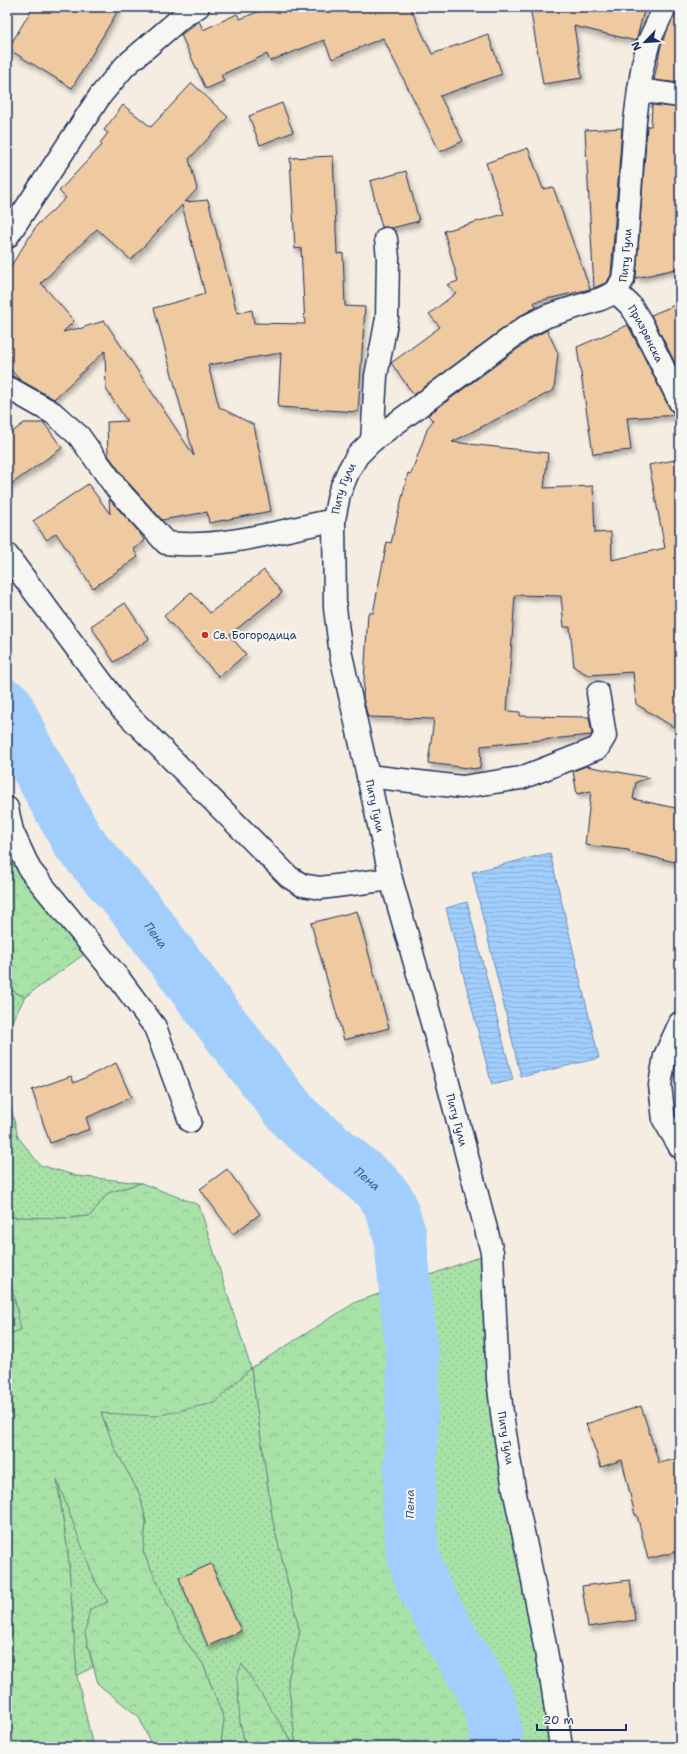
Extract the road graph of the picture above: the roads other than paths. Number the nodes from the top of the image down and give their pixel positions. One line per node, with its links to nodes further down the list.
1 (198, 7): 5 (street)
2 (665, 7): 3 (street, Питу Гули)
3 (638, 90): 4 (street); 7 (street, Питу Гули)
4 (680, 96)
5 (7, 237)
6 (386, 239): 10 (street)
7 (616, 292): 9 (street, Призренска); 10 (street, Питу Гули)
8 (7, 387): 11 (street)
9 (680, 402)
10 (372, 441): 11 (street, Питу Гули)
11 (334, 520): 14 (street, Питу Гули)
12 (7, 555): 16 (street)
13 (598, 693): 14 (street)
14 (368, 776): 16 (street, Питу Гули)
15 (7, 808): 18 (street)
16 (391, 878): 20 (street, Питу Гули)
17 (680, 1023): 19 (street)
18 (190, 1121)
19 (680, 1147)
20 (561, 1747)

